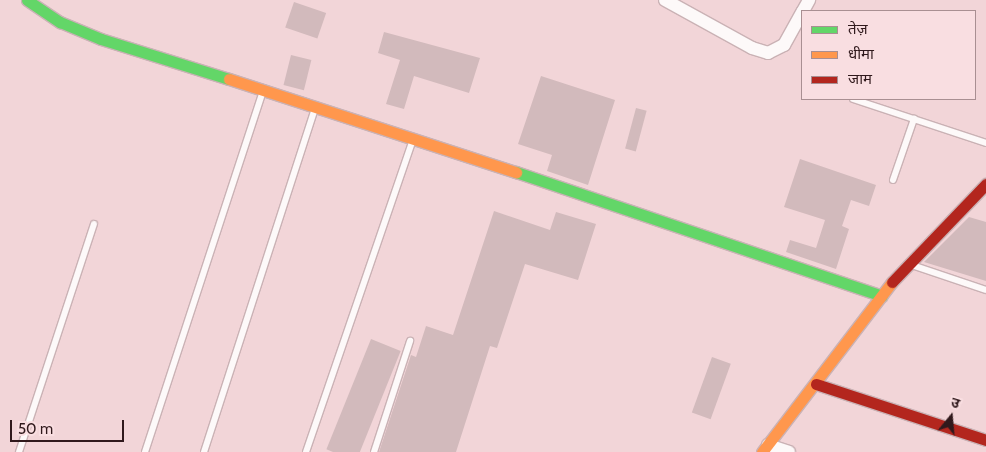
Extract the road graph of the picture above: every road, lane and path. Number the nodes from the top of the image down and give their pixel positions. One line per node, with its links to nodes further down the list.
1 (27, 0): 4 (street)
2 (669, 1): 3 (street)
3 (801, 14)
4 (264, 90): 6 (street); 21 (lane)
5 (857, 100): 7 (lane)
6 (315, 109): 8 (street); 22 (lane)
7 (914, 119): 9 (lane); 10 (lane)
8 (414, 138): 15 (street); 23 (lane)
9 (986, 143)
10 (894, 180)
11 (986, 184): 13 (street)
12 (94, 224): 20 (lane)
13 (907, 263): 14 (lane); 15 (street)
14 (986, 290)
15 (882, 296): 17 (street)
16 (410, 341): 24 (lane)
17 (816, 384): 18 (street); 19 (street)
18 (986, 440)
19 (765, 448): 25 (street)
20 (19, 452)
21 (146, 452)
22 (204, 452)
23 (306, 452)
24 (374, 452)
25 (789, 452)

